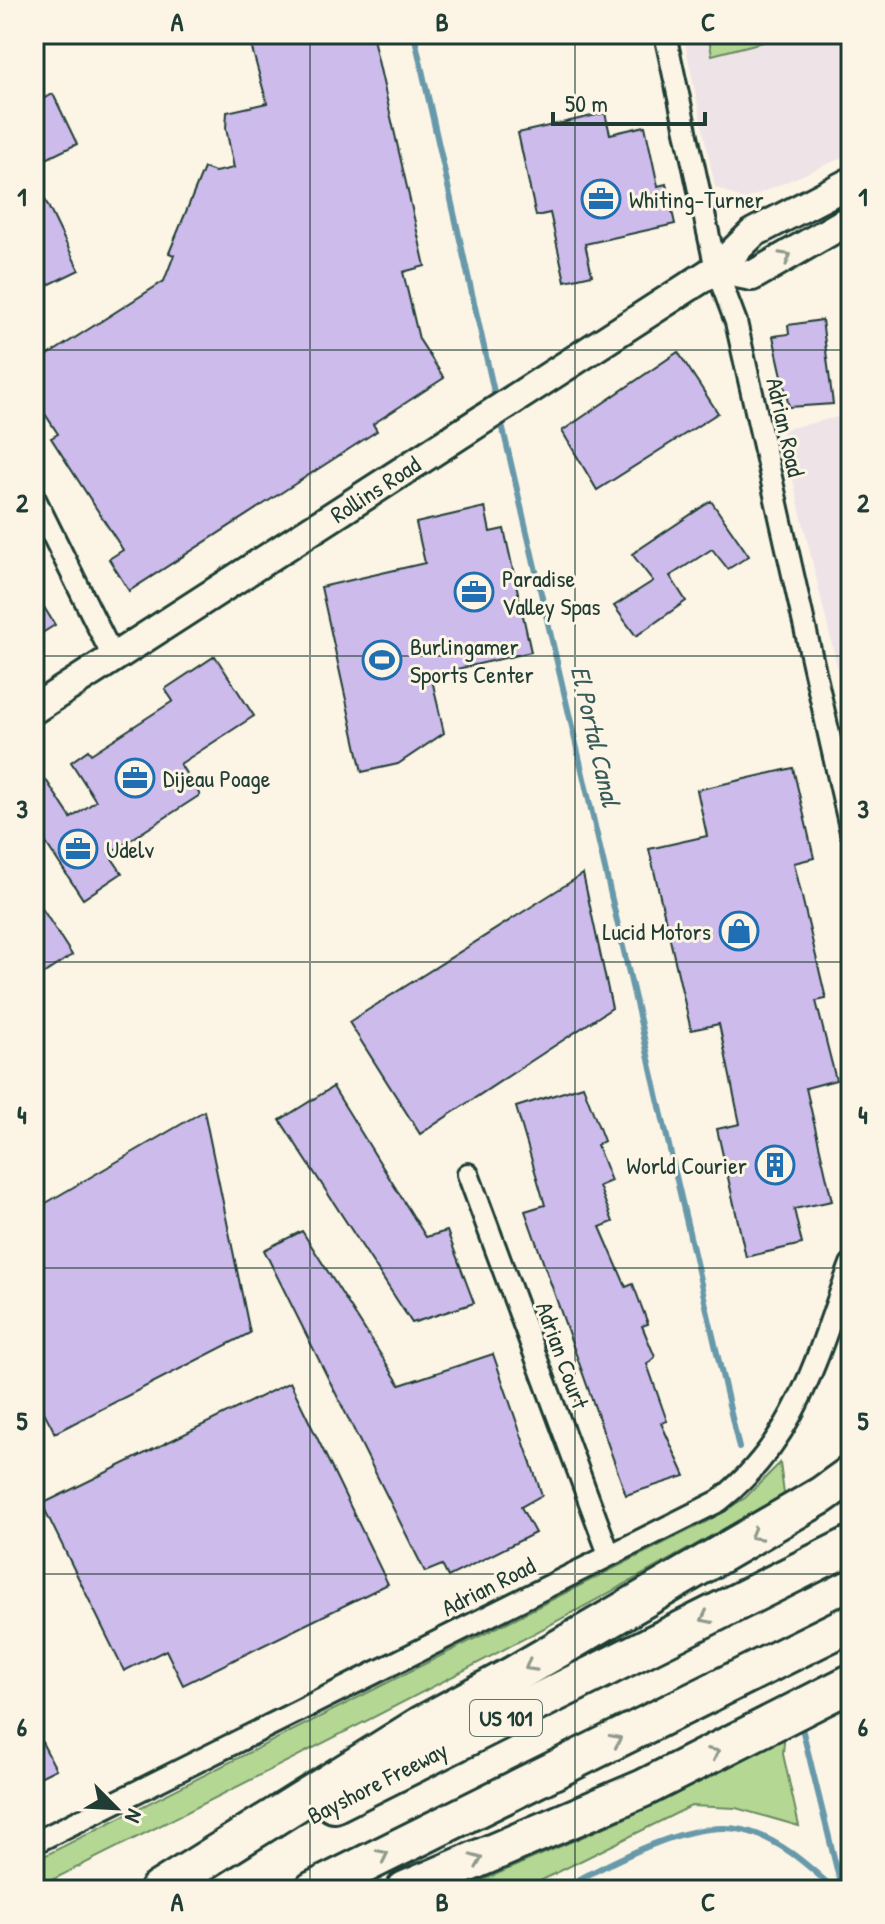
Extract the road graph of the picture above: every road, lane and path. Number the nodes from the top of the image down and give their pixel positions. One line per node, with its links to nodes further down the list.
1 (665, 34): 4 (street, Adrian Road)
2 (851, 182): 4 (main road, Rollins Road)
3 (851, 219): 4 (main road, one-way to 3)
4 (716, 269): 6 (main road, Rollins Road); 8 (street, Adrian Road)
5 (34, 497): 6 (street)
6 (113, 657): 7 (main road, Rollins Road)
7 (34, 709)
8 (851, 832)
9 (468, 1174): 14 (street, Adrian Court)
10 (851, 1264): 14 (street, Adrian Road)
11 (851, 1474): 19 (highway, one-way to 19)
12 (851, 1537): 15 (highway)
13 (851, 1545): 15 (highway, Bayshore Freeway / US 101)
14 (609, 1554): 18 (street, Adrian Road)
15 (779, 1581): 19 (highway, Bayshore Freeway / US 101, one-way to 19)
16 (851, 1623): 20 (highway, one-way to 16)
17 (851, 1683): 21 (highway, one-way to 17)
18 (34, 1843)
19 (160, 1890)
20 (313, 1890)
21 (405, 1890)

